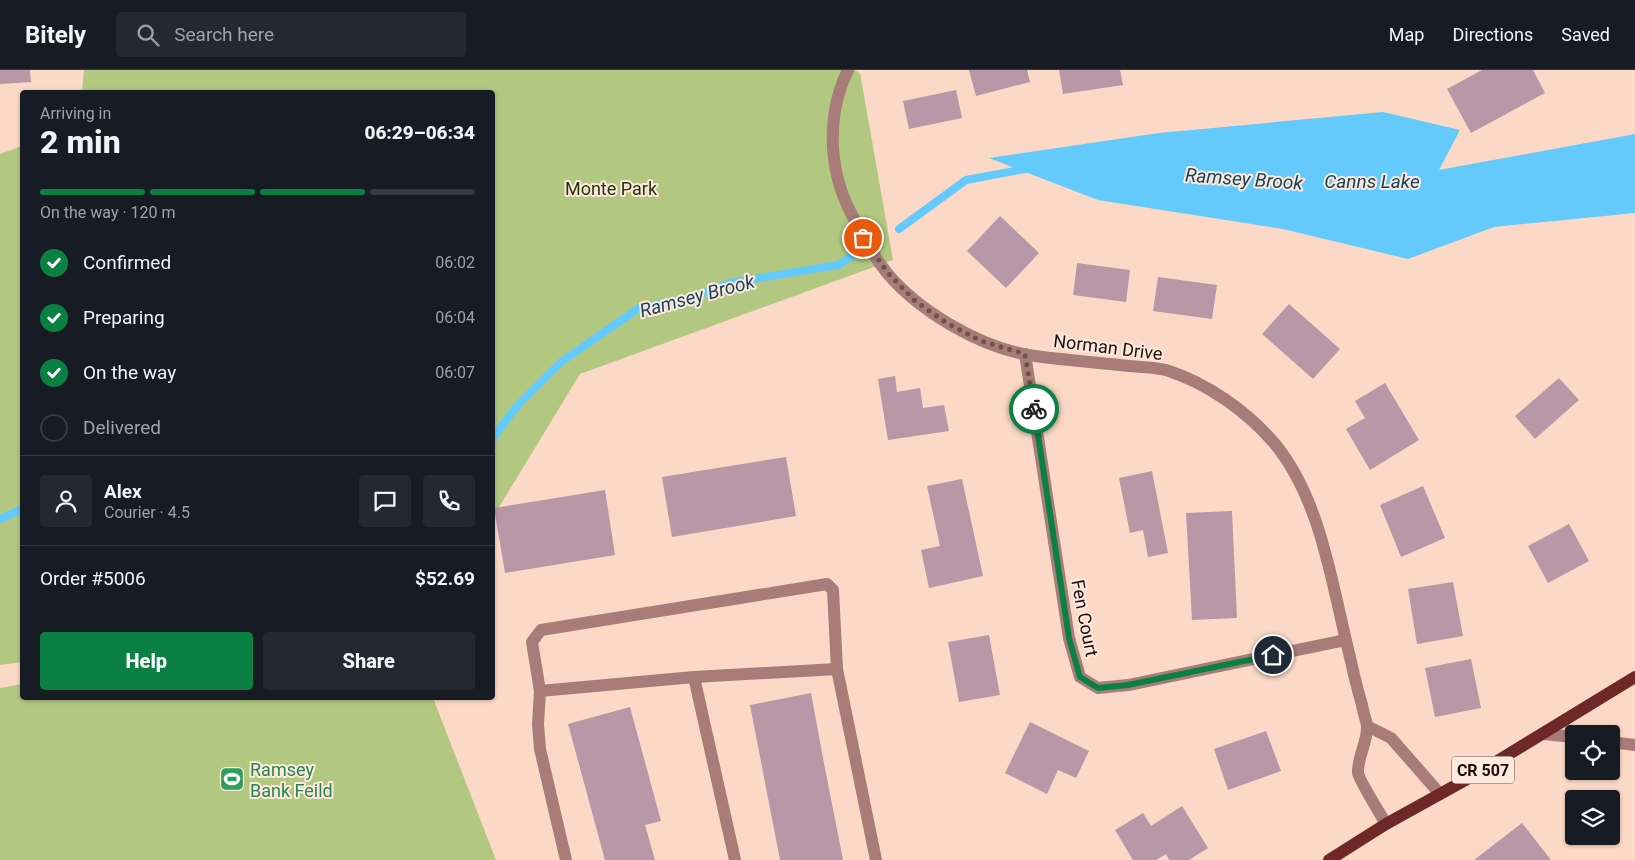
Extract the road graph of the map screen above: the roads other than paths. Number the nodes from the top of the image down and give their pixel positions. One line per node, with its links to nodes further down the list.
1 (848, 70): 2 (street, Norman Drive)
2 (1025, 354): 3 (street, Norman Drive); 3 (street, Fen Court)
3 (1346, 640): 8 (street, Norman Drive)
4 (837, 669): 6 (street); 7 (street); 17 (street)
5 (1635, 676): 9 (main road, CR 507)
6 (694, 677): 7 (street); 16 (street)
7 (540, 691): 15 (street)
8 (1367, 726): 13 (street); 14 (street, Norman Drive)
9 (1543, 734): 10 (street); 13 (main road, CR 507)
10 (1565, 736)
11 (1620, 743): 12 (street)
12 (1635, 745)
13 (1440, 794): 14 (main road, CR 507)
14 (1386, 824): 18 (main road, CR 507)
15 (566, 860)
16 (735, 860)
17 (876, 860)
18 (1329, 860)

